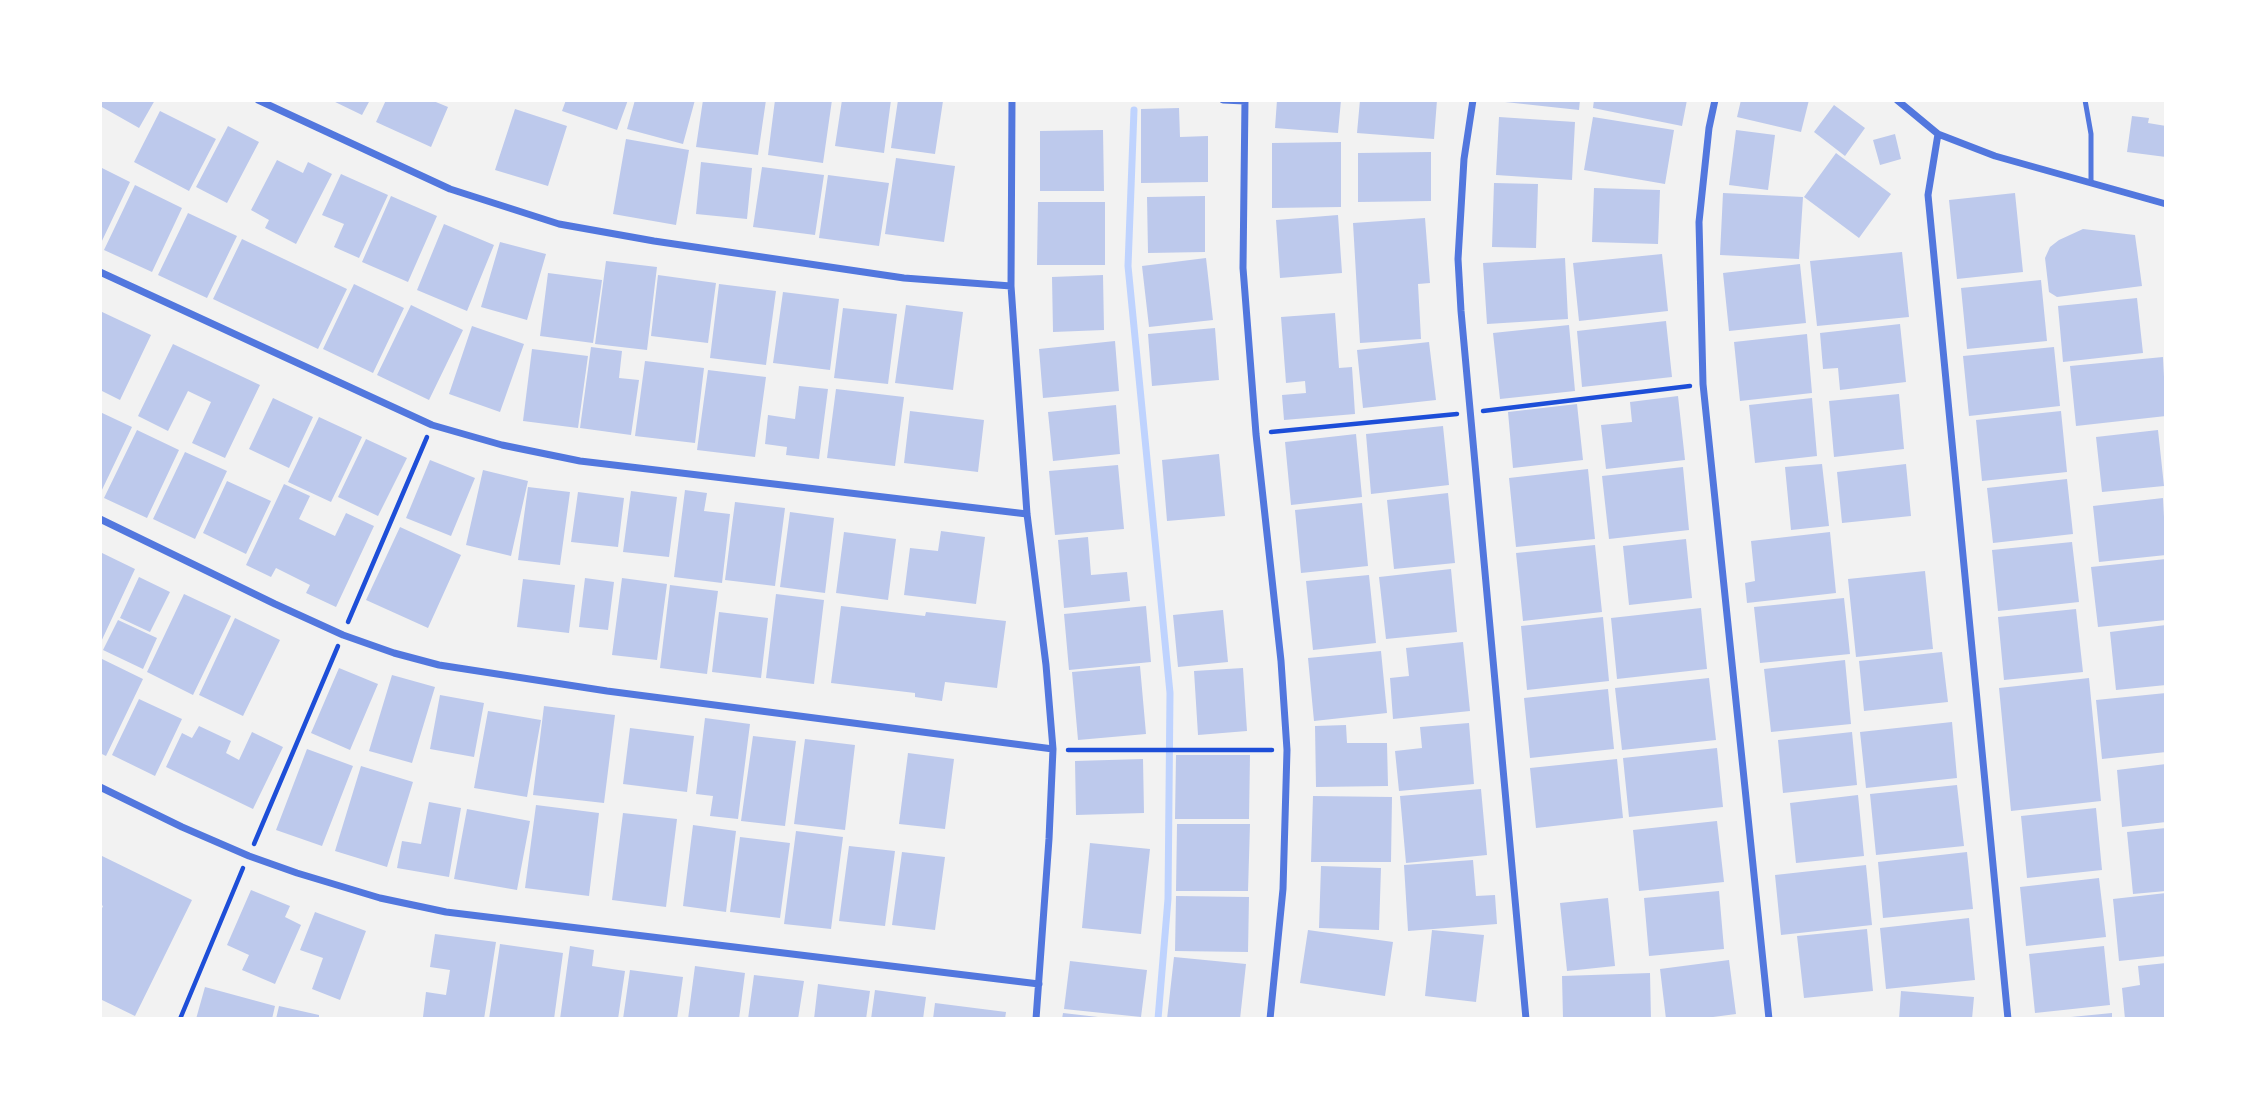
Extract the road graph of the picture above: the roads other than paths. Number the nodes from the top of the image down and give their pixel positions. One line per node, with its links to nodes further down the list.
1 (258, 100): 13 (street)
2 (1012, 100): 13 (street)
3 (1223, 100): 8 (street)
4 (1473, 100): 21 (street)
5 (1715, 100): 22 (street)
6 (1897, 100): 9 (street)
7 (2085, 100): 10 (lane)
8 (1245, 101): 20 (street)
9 (1938, 134): 10 (street); 23 (street)
10 (2091, 183): 11 (street)
11 (2166, 206)
12 (100, 272): 14 (street)
13 (1011, 286): 14 (street)
14 (1027, 514): 16 (street)
15 (100, 519): 16 (street)
16 (1053, 749): 18 (street)
17 (100, 787): 18 (street)
18 (1039, 984): 19 (street)
19 (1036, 1019)
20 (1270, 1019)
21 (1526, 1019)
22 (1769, 1019)
23 (2008, 1019)

